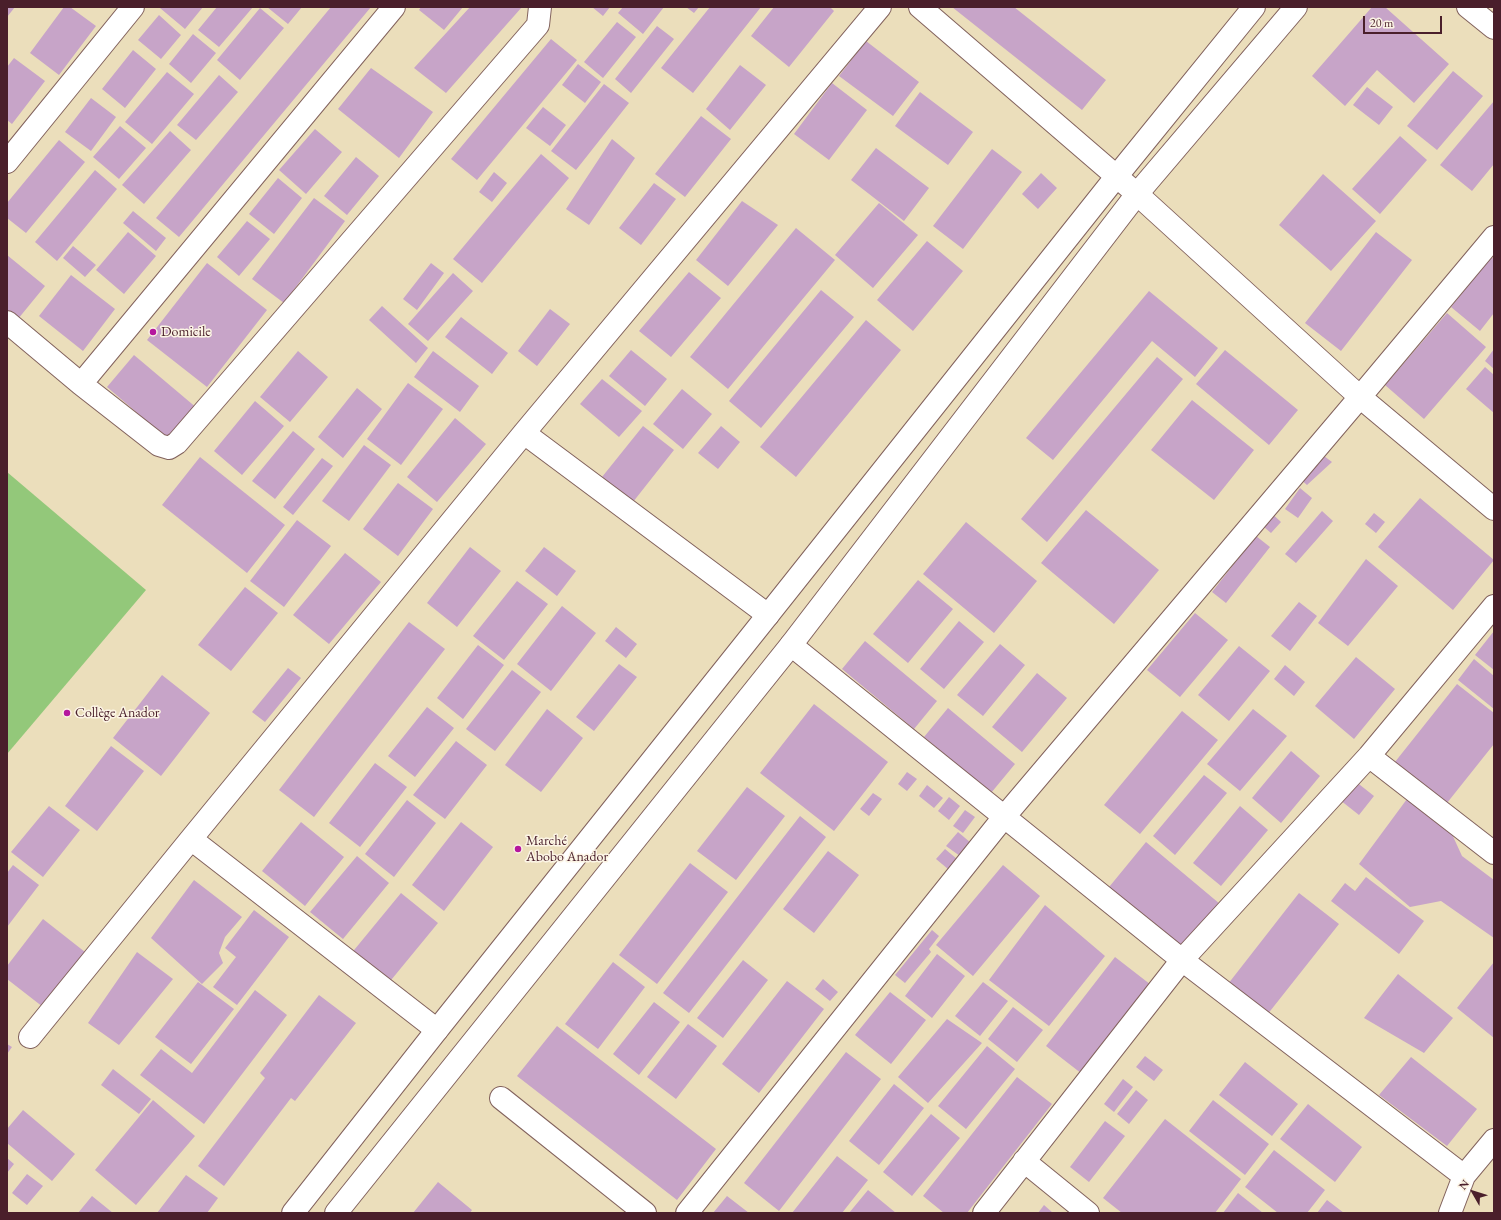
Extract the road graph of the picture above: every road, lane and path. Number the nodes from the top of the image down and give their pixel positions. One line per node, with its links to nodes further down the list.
1 (133, 7): 10 (street)
2 (394, 7): 15 (street)
3 (540, 7): 15 (street)
4 (880, 7): 17 (street)
5 (920, 7): 11 (street)
6 (1254, 7): 11 (street)
7 (1296, 7): 12 (street)
8 (1468, 7): 9 (street)
9 (1494, 28)
10 (7, 162)
11 (1116, 177): 12 (street); 20 (street)
12 (1137, 194): 16 (street); 21 (street)
13 (1494, 237): 16 (street)
14 (7, 322): 15 (street)
15 (81, 384)
16 (1360, 397): 18 (street); 23 (street)
17 (524, 433): 20 (street); 24 (street)
18 (1494, 509)
19 (1494, 606): 22 (street)
20 (768, 615): 27 (street)
21 (791, 645): 23 (street); 34 (street)
22 (1369, 756): 25 (street); 26 (street)
23 (1004, 816): 26 (street); 36 (street)
24 (191, 839): 27 (street); 28 (street)
25 (1494, 853)
26 (1182, 960): 31 (street); 32 (street)
27 (436, 1030): 33 (street)
28 (30, 1038)
29 (501, 1098): 35 (street)
30 (1494, 1140): 32 (street)
31 (1024, 1161): 37 (street); 38 (street)
32 (1464, 1176): 39 (street)
33 (293, 1213)
34 (336, 1213)
35 (646, 1213)
36 (688, 1213)
37 (984, 1213)
38 (1088, 1213)
39 (1450, 1213)

